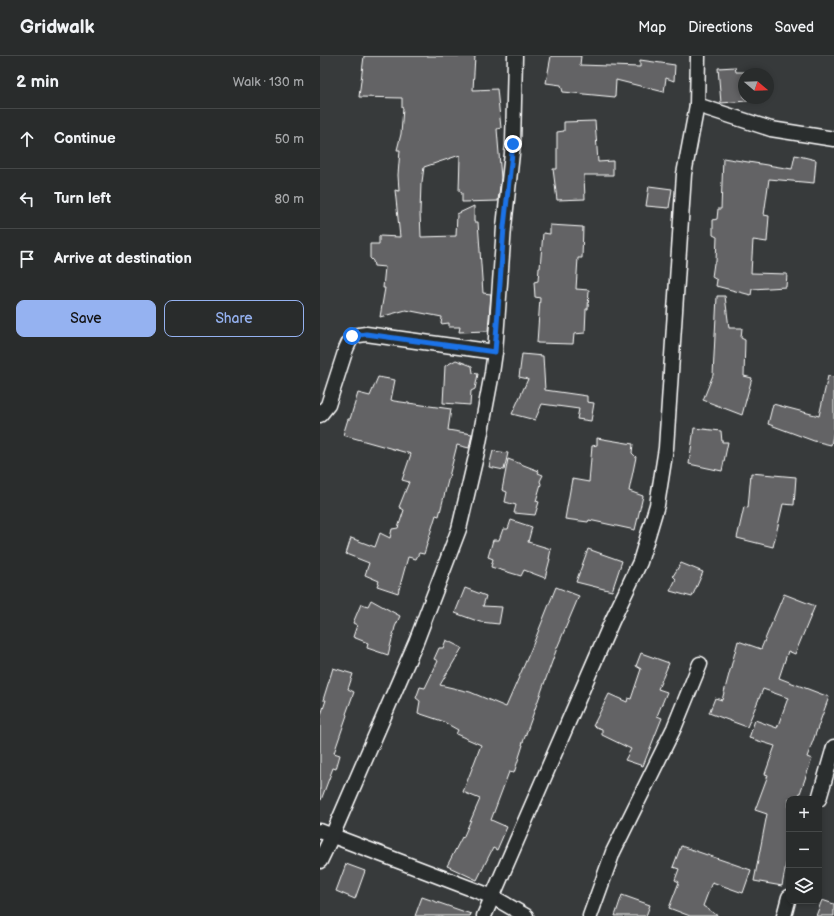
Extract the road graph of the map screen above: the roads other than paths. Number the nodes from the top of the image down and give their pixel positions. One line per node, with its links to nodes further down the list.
1 (515, 56): 5 (street)
2 (698, 56): 3 (street)
3 (697, 105): 4 (street); 12 (street)
4 (834, 139)
5 (495, 352): 6 (street); 10 (street)
6 (320, 415)
7 (700, 664): 16 (street)
8 (834, 747): 9 (street)
9 (820, 796)
10 (326, 833): 11 (street); 12 (street)
11 (320, 861)
12 (493, 897): 14 (street); 15 (street)
13 (787, 904): 17 (street)
14 (484, 916)
15 (526, 916)
16 (590, 916)
17 (784, 916)

